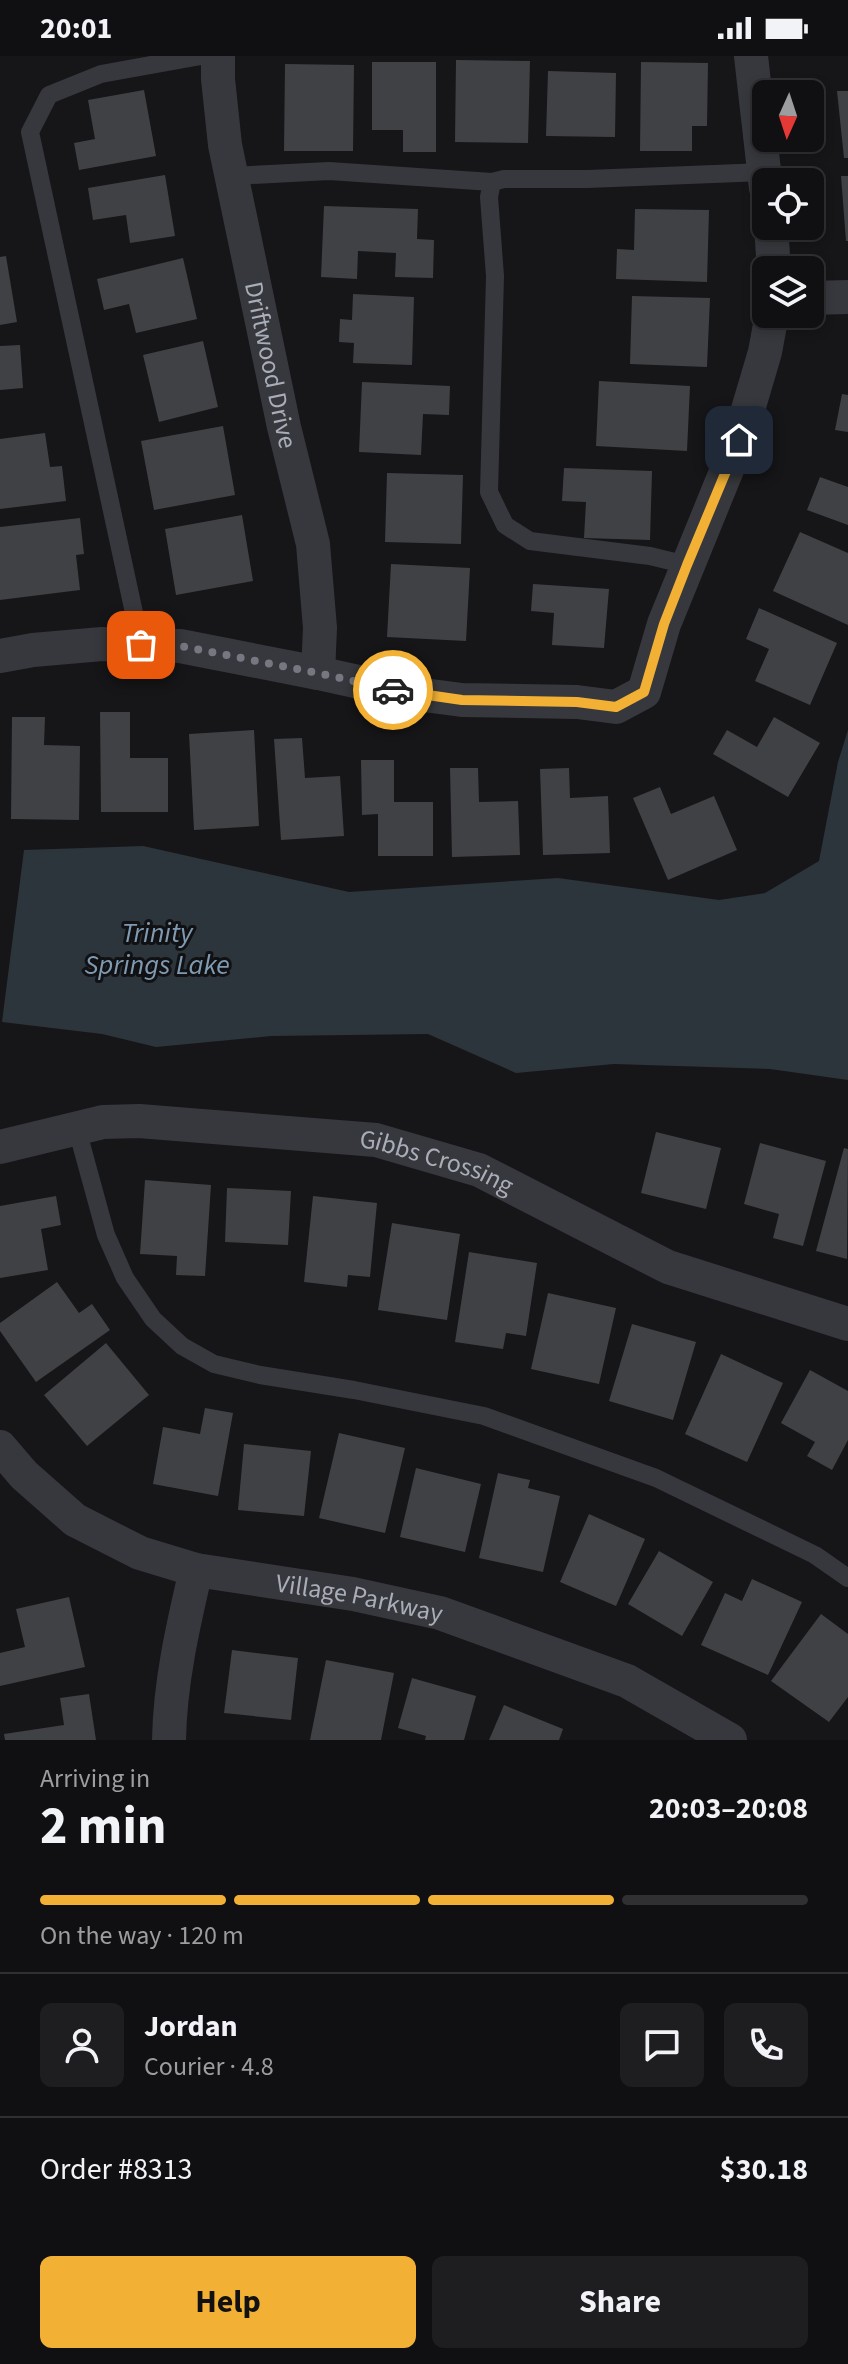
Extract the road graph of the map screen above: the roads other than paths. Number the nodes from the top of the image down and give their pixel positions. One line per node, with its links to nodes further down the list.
1 (201, 56): 12 (lane)
2 (218, 56): 5 (street, Driftwood Drive)
3 (751, 56): 4 (street)
4 (764, 168)
5 (232, 176): 7 (lane); 14 (street, Driftwood Drive)
6 (752, 180): 7 (lane)
7 (492, 182): 11 (lane)
8 (848, 297): 9 (street)
9 (824, 298)
10 (769, 328): 11 (street)
11 (687, 565): 14 (street)
12 (141, 645): 13 (street); 14 (street)
13 (0, 656)
14 (318, 673)
15 (77, 1129): 16 (street, Gibbs Crossing); 17 (street, Gibbs Crossing); 20 (lane)
16 (0, 1147)
17 (848, 1324)
18 (0, 1447): 19 (street, Village Parkway)
19 (196, 1570): 21 (street); 22 (street, Village Parkway)
20 (848, 1578)
21 (169, 1740)
22 (730, 1740)

